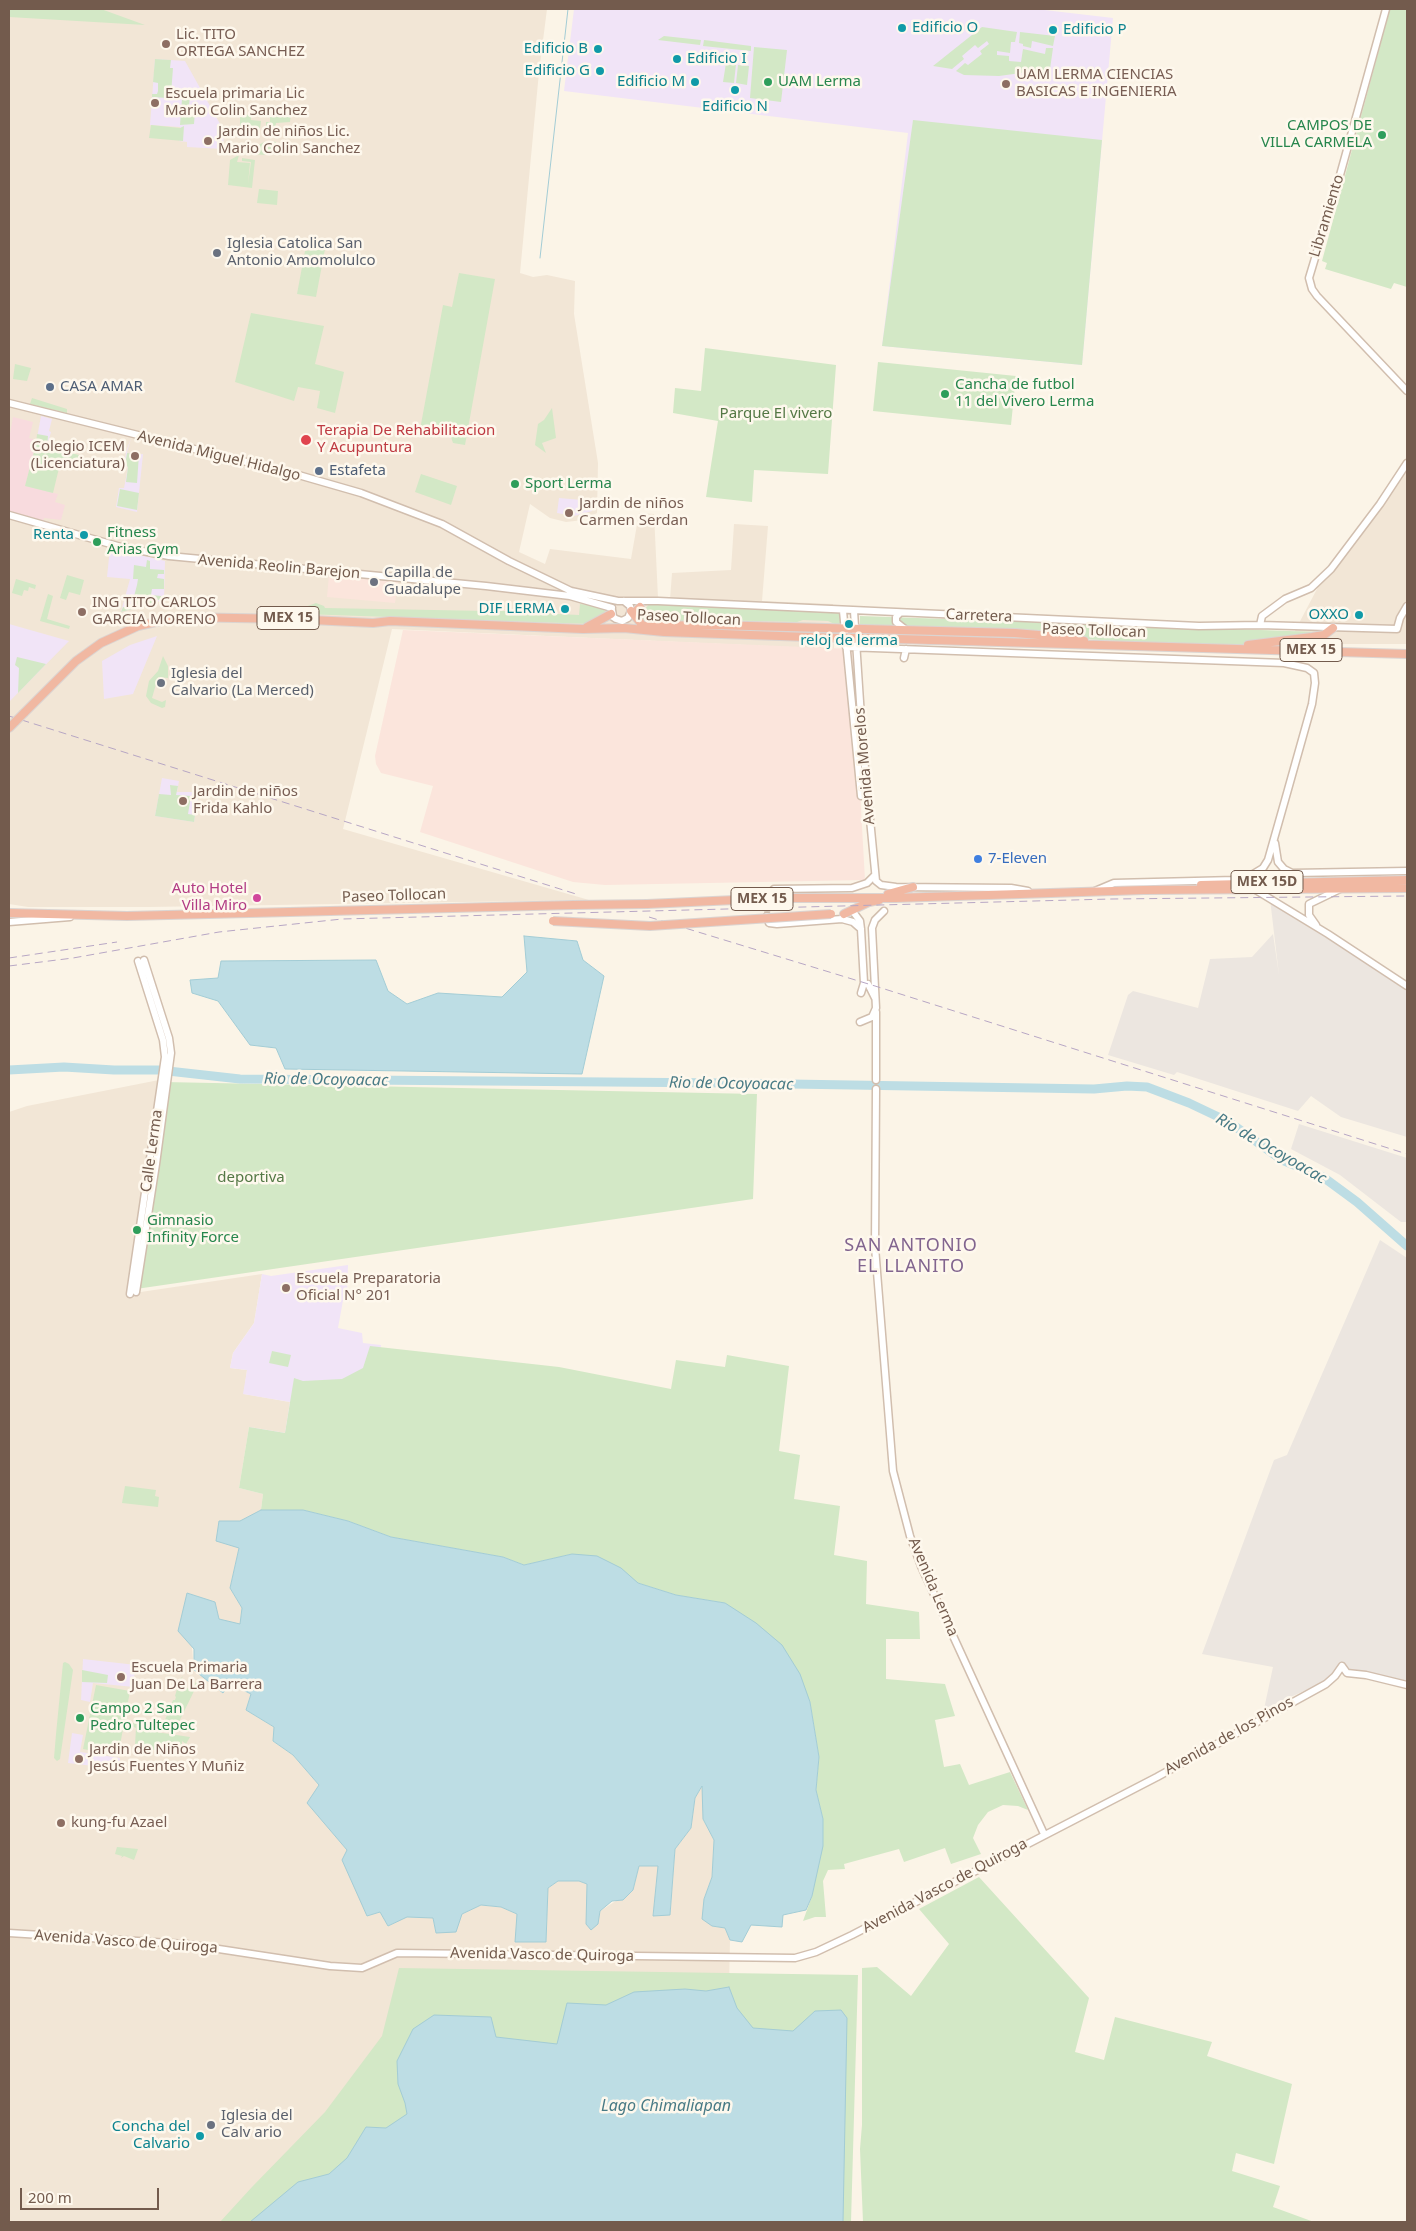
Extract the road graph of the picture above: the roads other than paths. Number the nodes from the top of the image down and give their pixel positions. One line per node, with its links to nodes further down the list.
1 (1386, 9): 2 (main road, Libramiento)
2 (1407, 391)
3 (9, 404): 6 (main road, Avenida Miguel Hidalgo)
4 (1407, 463): 16 (main road)
5 (9, 514): 6 (main road, Avenida Reolin Barejon)
6 (571, 594): 7 (main road, Avenida Miguel Hidalgo); 11 (main road, Avenida Reolin Barejon)
7 (621, 601): 8 (main road, Avenida Miguel Hidalgo); 11 (main road); 15 (main road)
8 (652, 602): 10 (main road); 12 (main road, Carretera)
9 (1407, 606): 17 (main road, Carretera)
10 (640, 607): 15 (highway)
11 (612, 611): 15 (main road); 18 (highway)
12 (843, 611): 13 (main road, Carretera); 19 (main road, Avenida Morelos)
13 (854, 611): 14 (main road, Carretera); 21 (main road, Avenida Morelos)
14 (900, 613): 16 (main road, Carretera); 20 (main road)
15 (634, 614): 19 (highway)
16 (1260, 625): 17 (main road, Carretera)
17 (1333, 628): 26 (highway)
18 (583, 629): 22 (highway, Paseo Tollocan / MEX 15, bridge); 31 (highway, Paseo Tollocan / MEX 15, bridge)
19 (845, 629): 21 (highway); 23 (main road, Avenida Morelos)
20 (905, 629): 21 (highway); 22 (highway)
21 (855, 630): 24 (main road, Avenida Morelos)
22 (1103, 645): 26 (highway, Paseo Tollocan / MEX 15)
23 (846, 647): 24 (main road); 29 (main road, Avenida Morelos)
24 (856, 647): 25 (main road); 28 (main road, Avenida Morelos)
25 (906, 649): 30 (main road); 33 (main road)
26 (1214, 649): 27 (highway, Paseo Tollocan / MEX 15)
27 (1407, 654)
28 (857, 657): 29 (main road); 32 (main road, Avenida Morelos)
29 (848, 658): 32 (main road, Avenida Morelos)
30 (904, 658)
31 (9, 728)
32 (866, 774): 36 (main road, Avenida Morelos)
33 (1276, 834): 35 (main road); 37 (main road)
34 (1407, 871): 35 (main road)
35 (1293, 873): 37 (main road)
36 (874, 876): 39 (main road); 46 (main road)
37 (1248, 877): 44 (main road)
38 (1407, 880): 42 (highway, MEX 15D)
39 (914, 887): 45 (main road); 47 (highway)
40 (1342, 888): 41 (highway, MEX 15); 43 (highway, MEX 15); 58 (main road)
41 (1407, 888)
42 (1169, 889): 43 (highway, MEX 15); 44 (highway, Paseo Tollocan / MEX 15)
43 (1254, 889): 58 (main road)
44 (1093, 891): 45 (highway, Paseo Tollocan / MEX 15)
45 (1034, 893): 48 (highway, Paseo Tollocan / MEX 15)
46 (768, 894)
47 (877, 897): 48 (highway, Paseo Tollocan / MEX 15); 53 (highway, Paseo Tollocan / MEX 15, bridge)
48 (895, 898): 52 (highway)
49 (884, 911): 63 (main road)
50 (9, 913): 53 (highway, Paseo Tollocan / MEX 15)
51 (854, 913): 52 (highway); 57 (main road)
52 (844, 914): 55 (highway, bridge)
53 (91, 915): 56 (main road)
54 (767, 916): 57 (main road)
55 (553, 921)
56 (9, 922)
57 (862, 929): 62 (main road)
58 (1320, 929): 61 (main road)
59 (141, 961): 68 (main road, Calle Lerma)
60 (868, 984): 63 (main road)
61 (1407, 986)
62 (861, 993)
63 (876, 999): 64 (main road)
64 (876, 1008): 65 (main road); 65 (main road)
65 (875, 1030): 66 (main road)
66 (876, 1080)
67 (876, 1090): 70 (main road, Avenida Lerma)
68 (133, 1293)
69 (921, 1542): 70 (main road)
70 (913, 1544): 72 (main road, Avenida Lerma)
71 (1407, 1685): 72 (main road, Avenida de los Pinos)
72 (1046, 1833): 73 (main road, Avenida Vasco de Quiroga)
73 (9, 1933)

